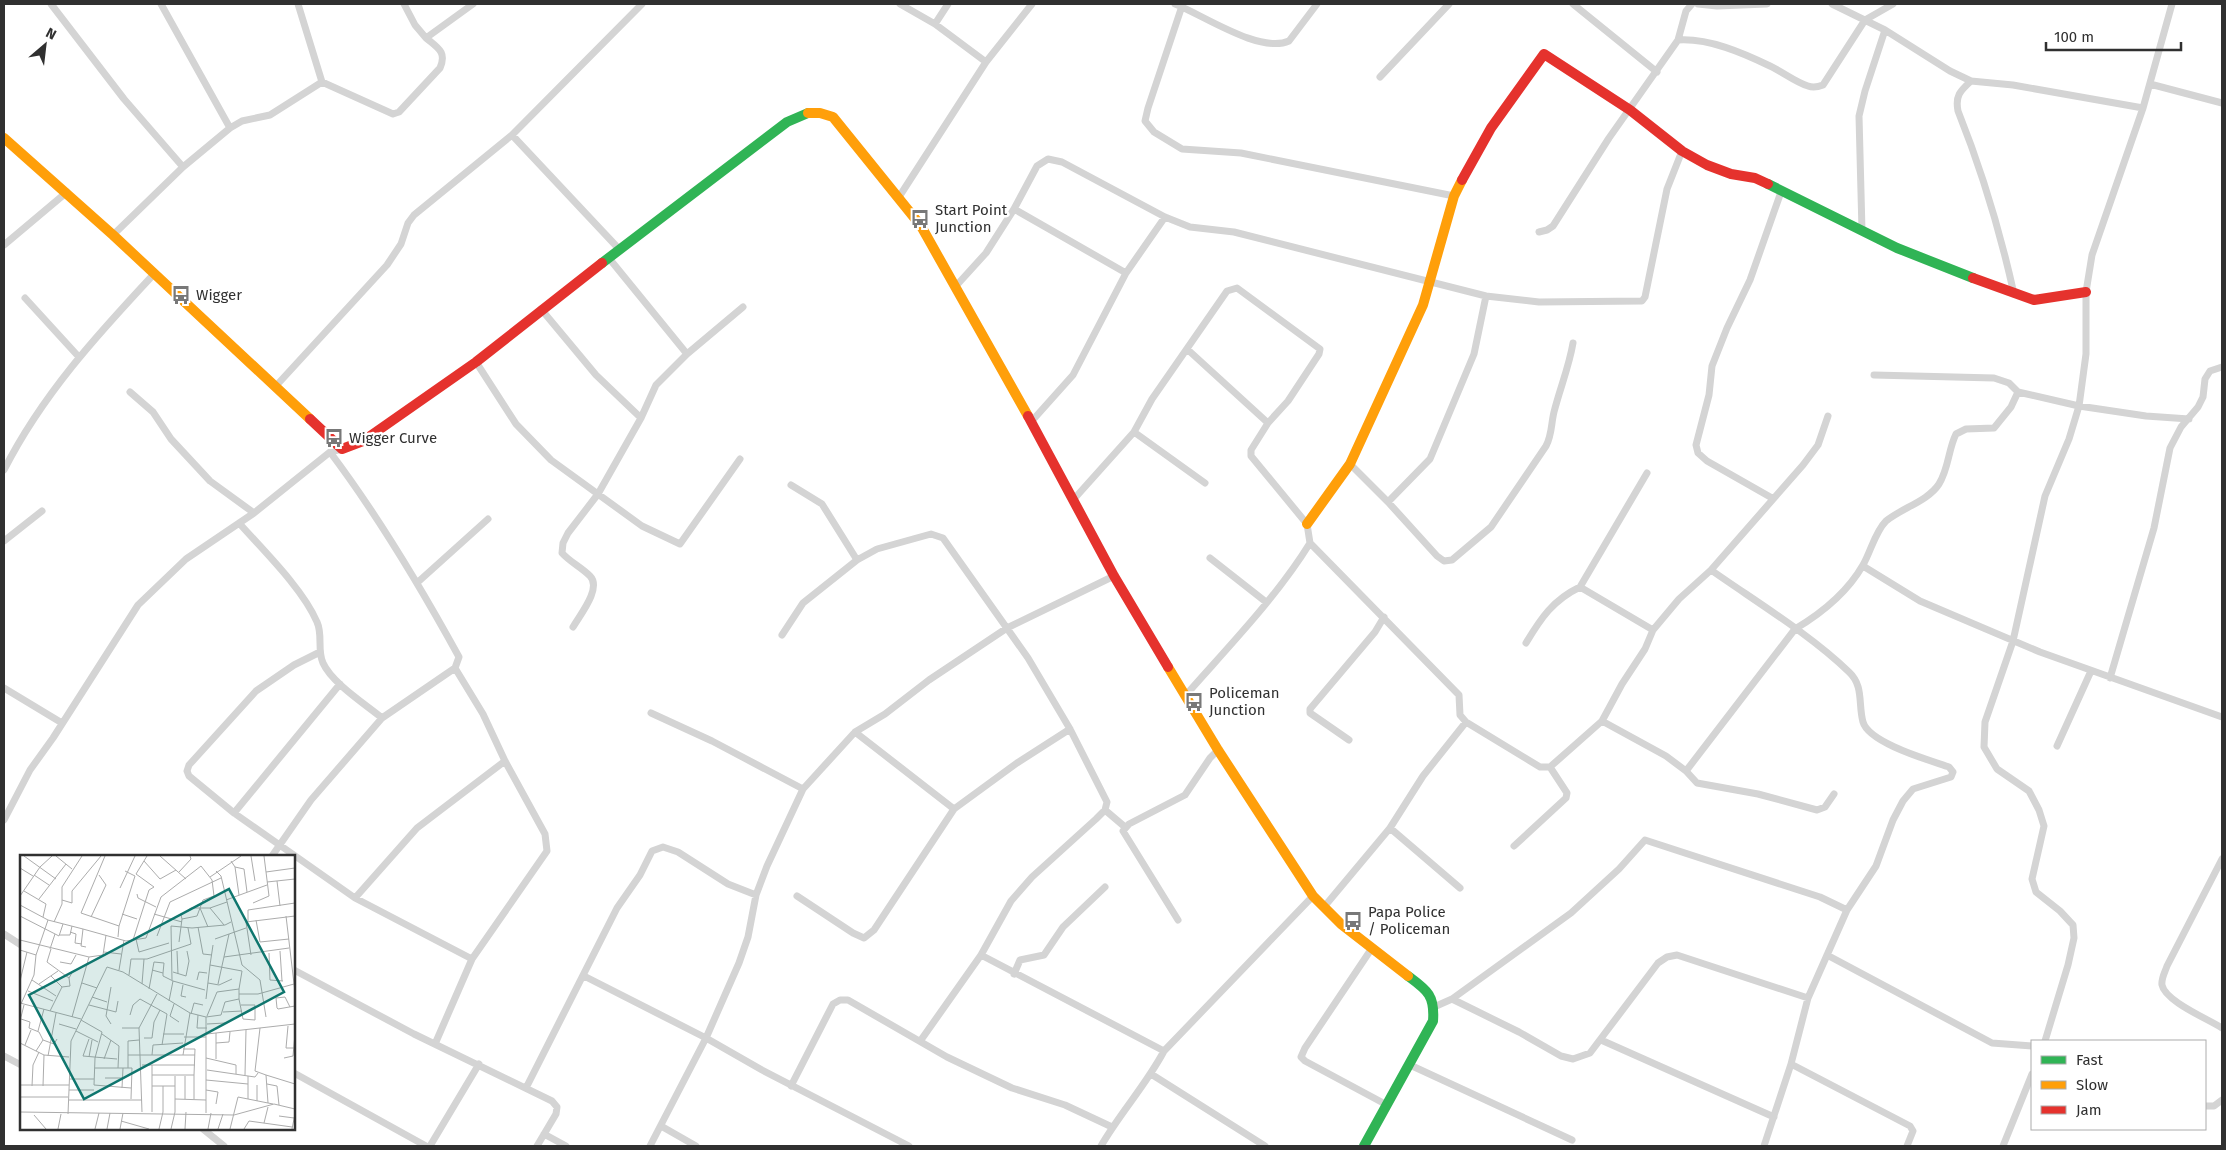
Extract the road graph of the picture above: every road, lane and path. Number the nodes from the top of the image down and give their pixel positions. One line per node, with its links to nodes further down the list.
1 (52, 4): 38 (street)
2 (161, 4): 34 (street)
3 (298, 4): 29 (street)
4 (404, 4): 23 (street)
5 (473, 4): 23 (street)
6 (642, 4): 35 (street)
7 (900, 4): 21 (street)
8 (948, 4): 21 (street)
9 (1032, 4): 25 (street)
10 (1317, 4): 19 (street)
11 (1449, 4): 27 (street)
12 (1573, 4): 26 (street)
13 (1692, 4): 24 (street)
14 (1698, 4): 15 (street)
15 (1767, 4)
16 (1832, 4): 20 (street)
17 (1893, 4): 20 (street)
18 (2172, 4): 30 (street)
19 (1178, 5): 41 (street)
20 (1865, 20): 22 (street); 24 (street)
21 (935, 24): 25 (street)
22 (1885, 30): 28 (street); 45 (street)
23 (426, 38): 29 (street)
24 (1678, 40): 26 (street)
25 (986, 62): 42 (street)
26 (1657, 72): 33 (street)
27 (1380, 77)
28 (1971, 81): 32 (street); 56 (street)
29 (322, 82): 34 (street)
30 (2150, 84): 31 (street); 32 (street)
31 (2222, 103)
32 (2143, 108): 55 (street)
33 (1630, 110): 37 (street); 41 (street); 46 (street)
34 (230, 128): 38 (street)
35 (512, 135): 49 (street); 68 (street)
36 (4, 138): 39 (street)
37 (1682, 151): 40 (street); 57 (street)
38 (183, 166): 47 (street)
39 (66, 192): 47 (street); 48 (street)
40 (1780, 192): 45 (street); 87 (street)
41 (1454, 196): 53 (street)
42 (898, 197): 49 (street); 54 (street)
43 (1014, 209): 44 (street); 51 (street); 54 (street)
44 (1165, 217): 51 (street); 53 (street)
45 (1862, 231): 56 (street)
46 (1539, 232)
47 (113, 235): 52 (street)
48 (4, 245)
49 (620, 249): 50 (street)
50 (608, 257): 60 (street); 63 (street)
51 (1126, 273): 75 (street)
52 (154, 274): 64 (street); 68 (street)
53 (1430, 281): 57 (street); 81 (street)
54 (956, 286): 75 (street)
55 (2086, 292): 56 (street); 71 (street)
56 (2014, 294)
57 (1486, 296): 89 (street)
58 (26, 298): 64 (street)
59 (743, 307): 63 (street)
60 (541, 308): 65 (street); 73 (street)
61 (1574, 343): 89 (street)
62 (1187, 348): 76 (street); 76 (street); 77 (street)
63 (686, 354): 73 (street)
64 (78, 356): 82 (street)
65 (476, 362): 78 (street); 86 (street)
66 (2222, 367): 74 (street)
67 (1874, 375): 70 (street)
68 (275, 387): 78 (street)
69 (130, 392): 91 (street)
70 (2018, 392): 71 (street); 99 (street)
71 (2080, 406): 74 (street); 111 (street)
72 (1828, 416): 87 (street)
73 (641, 418): 86 (street)
74 (2189, 419): 116 (street)
75 (1031, 422): 88 (street)
76 (1268, 423): 94 (street)
77 (1134, 432): 84 (street); 88 (street)
78 (342, 449): 79 (street)
79 (330, 452): 91 (street); 102 (street)
80 (740, 459): 86 (street)
81 (1350, 464): 89 (street); 94 (street)
82 (4, 470)
83 (1647, 473): 103 (street)
84 (1205, 483)
85 (791, 485): 98 (street)
86 (598, 494): 106 (street)
87 (1772, 498): 100 (street)
88 (1074, 499): 101 (street)
89 (1388, 502)
90 (42, 511): 95 (street)
91 (254, 513): 93 (street)
92 (488, 519): 102 (street)
93 (239, 524): 113 (street); 125 (street)
94 (1307, 524): 96 (street)
95 (4, 541)
96 (1310, 543): 104 (street); 105 (street)
97 (1210, 558): 104 (street)
98 (857, 560): 107 (street); 110 (street)
99 (1863, 566): 108 (street); 111 (street)
100 (1711, 570): 108 (street); 109 (street)
101 (1114, 576): 107 (street); 119 (street)
102 (418, 582): 114 (street)
103 (1580, 587): 109 (street); 112 (street)
104 (1266, 602): 119 (street)
105 (1384, 617): 124 (street); 128 (street)
106 (573, 627)
107 (1007, 628): 126 (street); 127 (street)
108 (1795, 629): 133 (street); 153 (street)
109 (1653, 630): 123 (street)
110 (782, 635)
111 (2013, 641): 115 (street); 171 (street)
112 (1526, 643)
113 (320, 652): 117 (street); 138 (street)
114 (455, 668): 122 (street); 131 (street)
115 (2091, 671): 116 (street); 129 (street)
116 (2110, 678): 121 (street)
117 (340, 684): 122 (street); 138 (street)
118 (4, 688): 125 (street)
119 (1185, 696): 130 (street)
120 (651, 713): 134 (street)
121 (2222, 717)
122 (382, 718): 142 (street)
123 (1602, 721): 132 (street); 133 (street)
124 (1466, 722): 132 (street); 141 (street)
125 (62, 723): 139 (street)
126 (1070, 729): 136 (street); 137 (street)
127 (855, 732): 134 (street); 136 (street)
128 (1349, 740)
129 (2057, 746)
130 (1218, 750): 140 (street); 150 (street)
131 (505, 761): 151 (street); 160 (street)
132 (1550, 767): 143 (street)
133 (1686, 771): 135 (street)
134 (804, 789): 148 (street)
135 (1834, 794)
136 (954, 810): 149 (street)
137 (1104, 810): 140 (street); 158 (street)
138 (234, 813): 142 (street)
139 (4, 820)
140 (1125, 826): 154 (street)
141 (1390, 828): 147 (street); 152 (street)
142 (280, 844): 144 (street); 151 (street)
143 (1514, 846)
144 (273, 855)
145 (2222, 859): 167 (street)
146 (1105, 887): 162 (street)
147 (1460, 888)
148 (756, 895): 163 (street); 168 (street)
149 (798, 896)
150 (1313, 896): 152 (street); 174 (street)
151 (354, 898): 160 (street)
152 (1324, 907): 157 (street)
153 (1846, 910): 159 (street); 165 (street)
154 (1178, 920)
155 (4, 934): 156 (street)
156 (20, 944)
157 (1372, 948): 166 (street); 186 (street)
158 (982, 955): 162 (street); 169 (street)
159 (1827, 955): 164 (street); 173 (street)
160 (472, 959): 172 (street)
161 (295, 971): 172 (street)
162 (1014, 974): 174 (street)
163 (584, 976): 168 (street); 184 (street)
164 (1808, 998): 170 (street); 177 (street)
165 (1452, 999): 166 (street); 170 (street)
166 (1434, 1007): 179 (street)
167 (2222, 1028)
168 (706, 1038): 183 (street); 189 (street)
169 (921, 1040): 183 (street); 190 (street)
170 (1601, 1040): 188 (street)
171 (2045, 1040)
172 (435, 1044): 176 (street)
173 (2031, 1046)
174 (1164, 1051): 181 (street)
175 (4, 1056): 178 (street)
176 (478, 1064): 184 (street); 196 (street)
177 (1791, 1064): 188 (street); 206 (street)
178 (20, 1065)
179 (1410, 1065): 186 (street); 193 (street)
180 (295, 1074): 195 (street)
181 (1151, 1074): 190 (street); 203 (street)
182 (2031, 1077): 207 (street)
183 (791, 1086): 201 (street)
184 (526, 1088): 192 (street)
185 (2222, 1100): 187 (street)
186 (1387, 1106): 204 (street)
187 (2206, 1106)
188 (1774, 1117): 205 (street)
189 (661, 1126): 199 (street); 200 (street)
190 (1112, 1127): 202 (street)
191 (204, 1130): 194 (street)
192 (544, 1134): 197 (street); 198 (street)
193 (1572, 1140)
194 (224, 1146)
195 (426, 1146)
196 (430, 1146)
197 (537, 1146)
198 (566, 1146)
199 (650, 1146)
200 (696, 1146)
201 (909, 1146)
202 (1101, 1146)
203 (1265, 1146)
204 (1364, 1146)
205 (1764, 1146)
206 (1907, 1146)
207 (2004, 1146)

